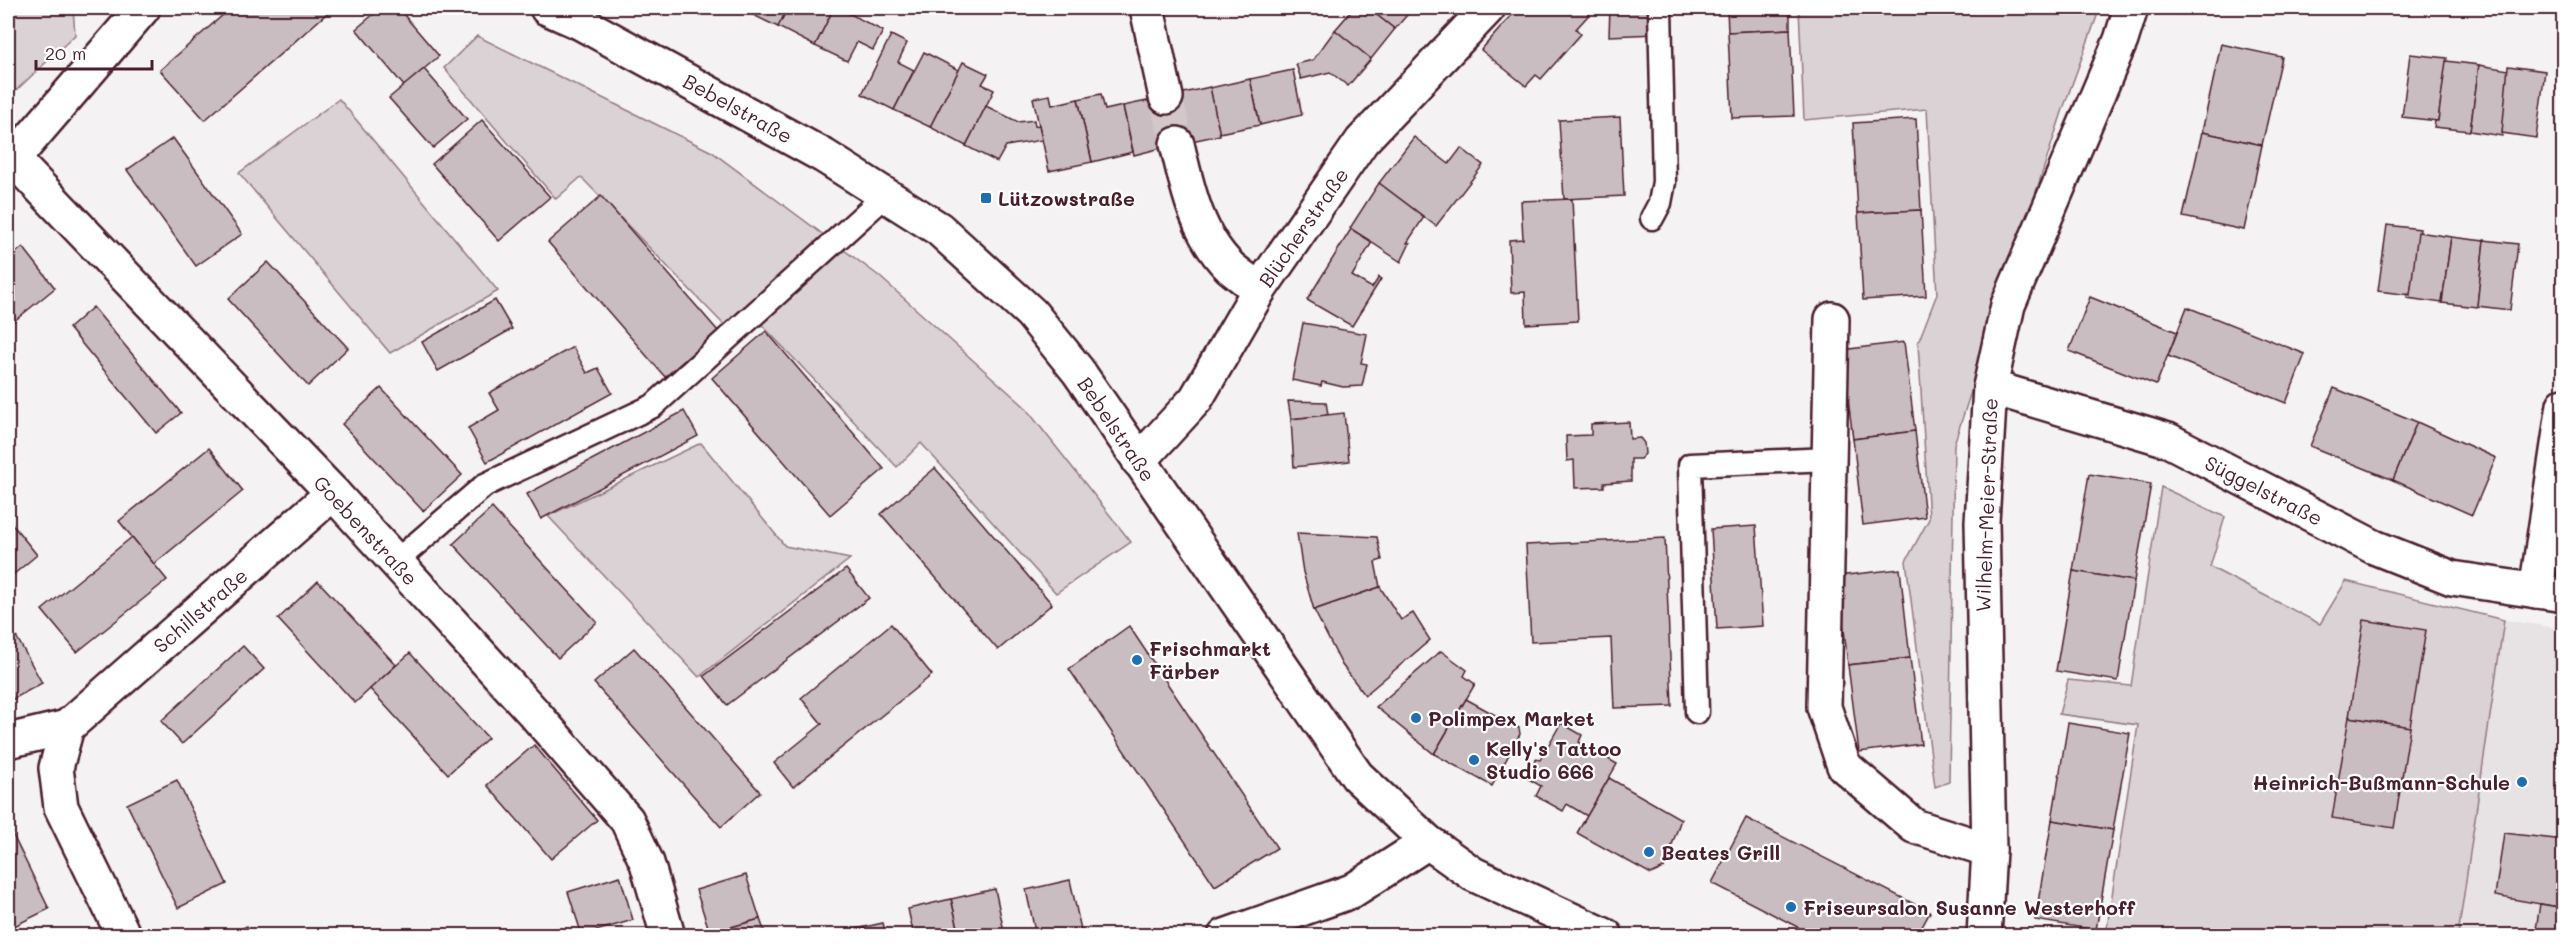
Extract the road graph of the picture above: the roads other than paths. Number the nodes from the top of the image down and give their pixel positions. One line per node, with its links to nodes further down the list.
1 (547, 8): 10 (street, Bebelstraße)
2 (1147, 8): 7 (street)
3 (1488, 8): 12 (street, Blücherstraße)
4 (1660, 8): 11 (lane)
5 (2132, 8): 14 (street, Wilhelm-Meier-Straße)
6 (131, 13): 9 (street)
7 (1166, 97)
8 (1178, 144): 12 (street)
9 (10, 162): 18 (street, Goebenstraße)
10 (886, 195): 17 (street, Bebelstraße); 19 (lane)
11 (1652, 218)
12 (1259, 290): 17 (street, Blücherstraße)
13 (1832, 319): 16 (street)
14 (1990, 387): 20 (street, Süggelstraße); 25 (street, Wilhelm-Meier-Straße)
15 (2564, 405): 20 (street, Süggelstraße)
16 (1830, 459): 21 (lane); 25 (street)
17 (1138, 461): 24 (street, Bebelstraße)
18 (333, 493): 19 (street, Goebenstraße); 22 (street, Schillstraße)
19 (395, 562): 28 (street, Goebenstraße)
20 (2550, 593)
21 (1697, 712)
22 (67, 728): 23 (street, Schillstraße); 27 (street)
23 (8, 741)
24 (1428, 842): 26 (street); 29 (street, Bebelstraße)
25 (1989, 850): 30 (street, Wilhelm-Meier-Straße)
26 (1238, 934)
27 (124, 936)
28 (668, 936)
29 (1606, 936)
30 (1984, 936)

